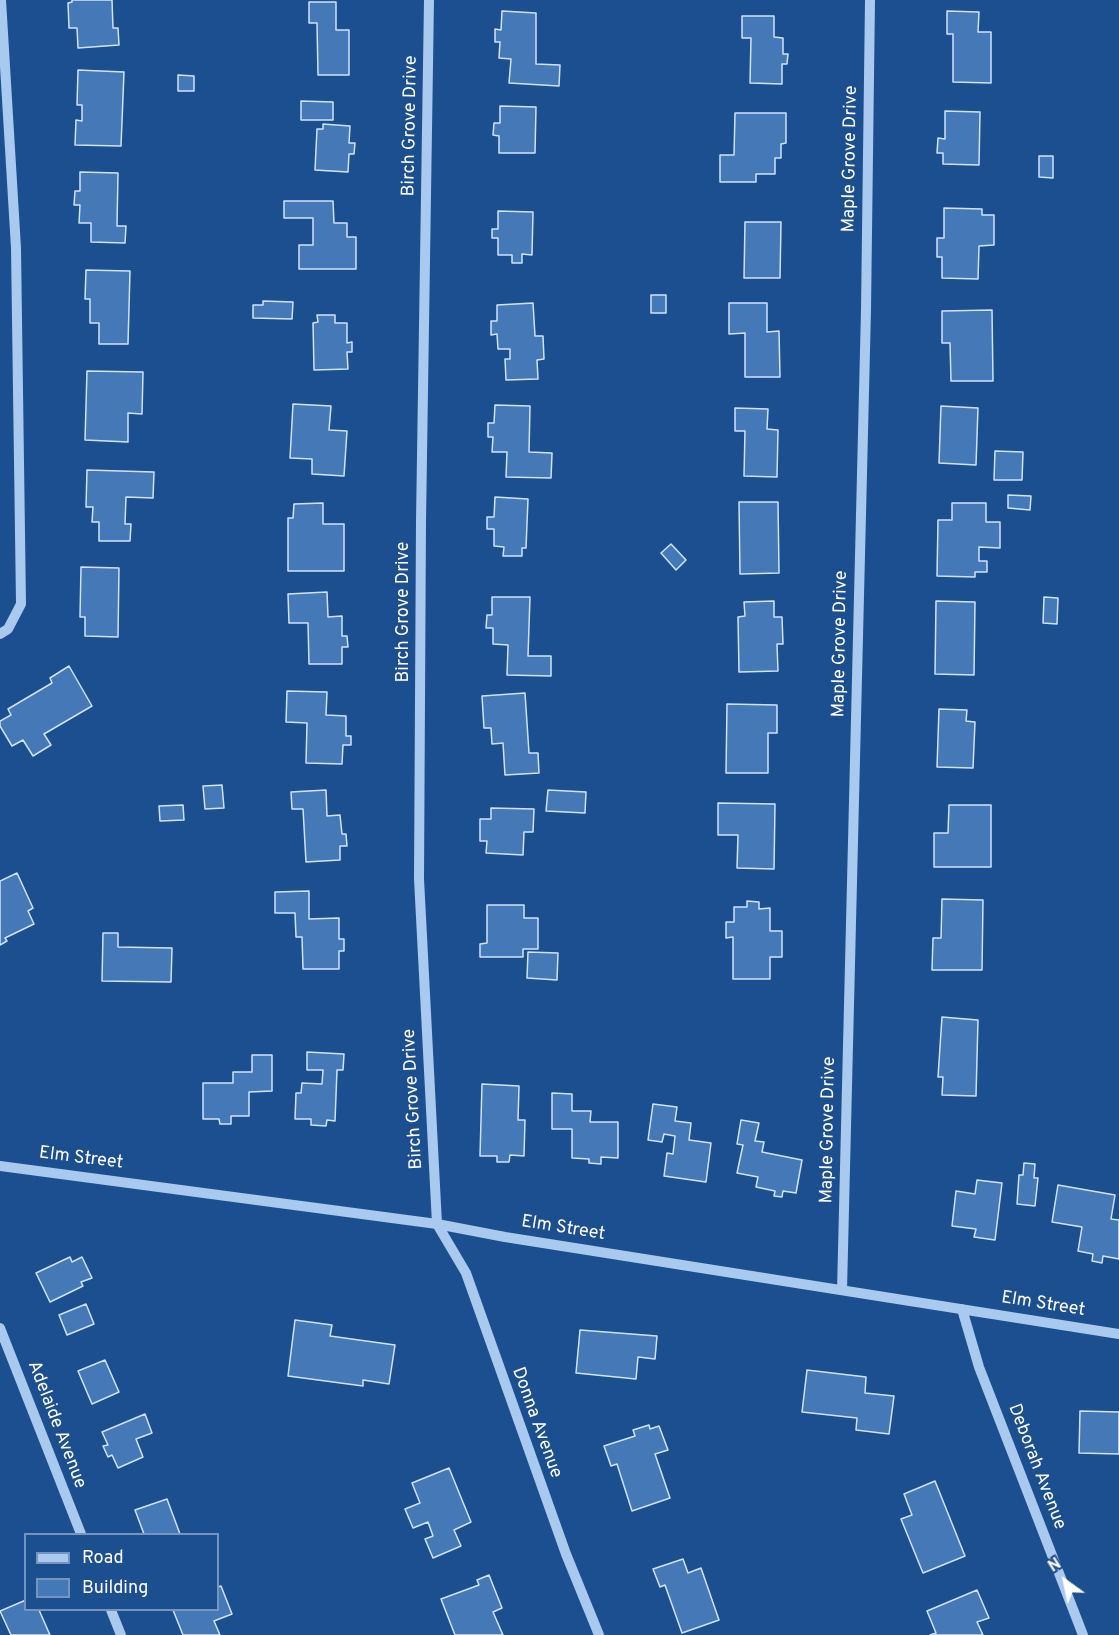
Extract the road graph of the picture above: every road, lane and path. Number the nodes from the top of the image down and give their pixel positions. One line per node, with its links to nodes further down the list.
1 (1, 0): 4 (street)
2 (429, 0): 6 (street, Birch Grove Drive)
3 (870, 0): 7 (street, Maple Grove Drive)
4 (0, 634)
5 (0, 1166): 6 (street, Elm Street)
6 (437, 1224): 7 (street, Elm Street); 14 (street, Donna Avenue)
7 (842, 1290): 8 (street, Elm Street)
8 (962, 1309): 10 (street, Elm Street); 15 (street, Deborah Avenue)
9 (0, 1328): 11 (street, Adelaide Avenue)
10 (1119, 1334)
11 (81, 1533)
12 (111, 1611): 13 (street)
13 (121, 1635)
14 (599, 1635)
15 (1083, 1635)

